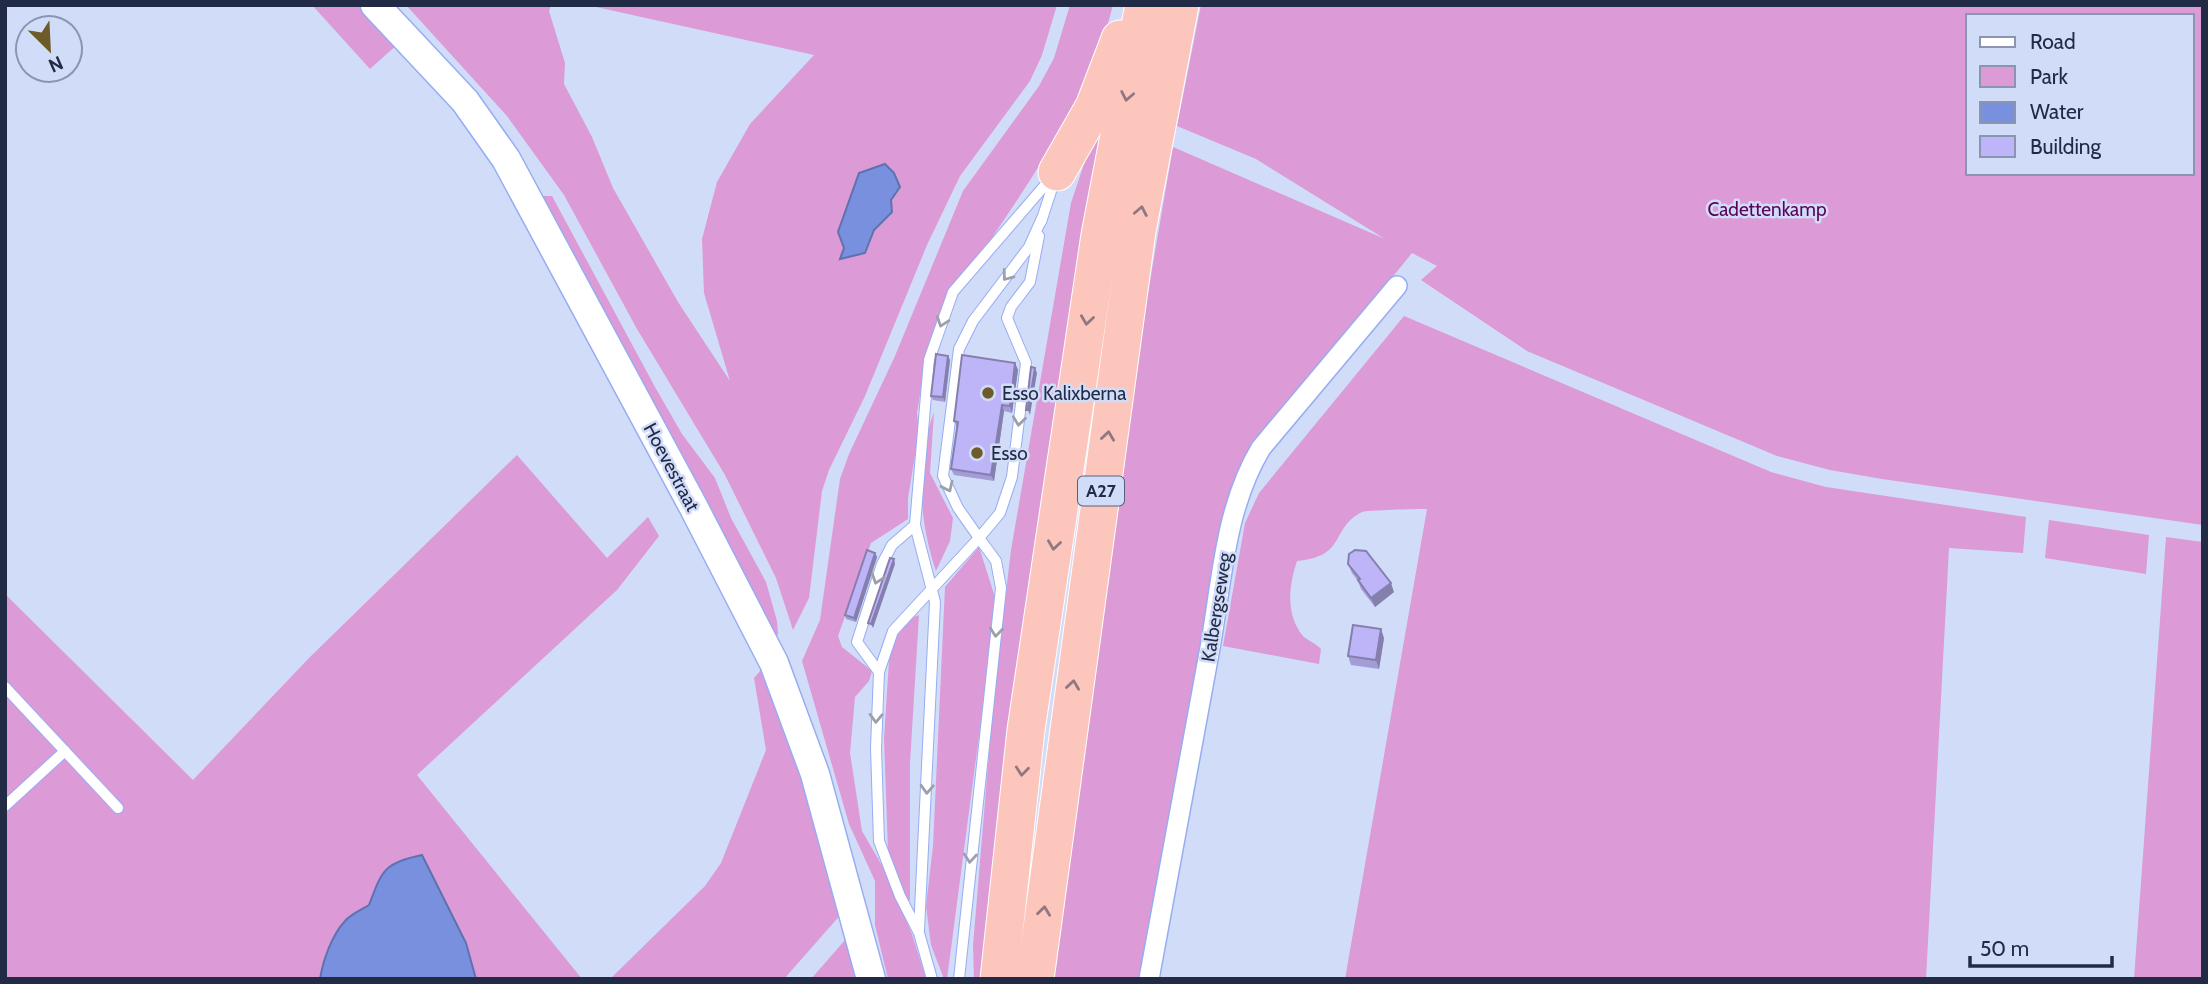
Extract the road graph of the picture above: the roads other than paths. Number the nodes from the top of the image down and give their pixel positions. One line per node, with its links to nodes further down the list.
1 (375, 5): 17 (street, Hoevestraat)
2 (1133, 5): 5 (highway)
3 (1144, 5): 20 (highway, A27, one-way to 20)
4 (1180, 5): 21 (highway, A27, one-way to 4)
5 (1057, 172): 6 (lane); 8 (lane, one-way to 8)
6 (1042, 218): 9 (lane, one-way to 9); 9 (lane, one-way to 9)
7 (1397, 286): 22 (street, Kalbergseweg)
8 (915, 525): 10 (lane); 11 (lane, one-way to 11)
9 (979, 538): 10 (lane); 19 (lane, one-way to 19)
10 (932, 587): 11 (lane); 16 (lane, one-way to 16)
11 (879, 672): 16 (lane, one-way to 16)
12 (5, 687): 13 (lane)
13 (65, 751): 14 (lane); 15 (lane)
14 (5, 806)
15 (118, 808)
16 (919, 933): 18 (lane)
17 (871, 979)
18 (932, 979)
19 (959, 979)
20 (999, 979)
21 (1035, 979)
22 (1149, 979)

